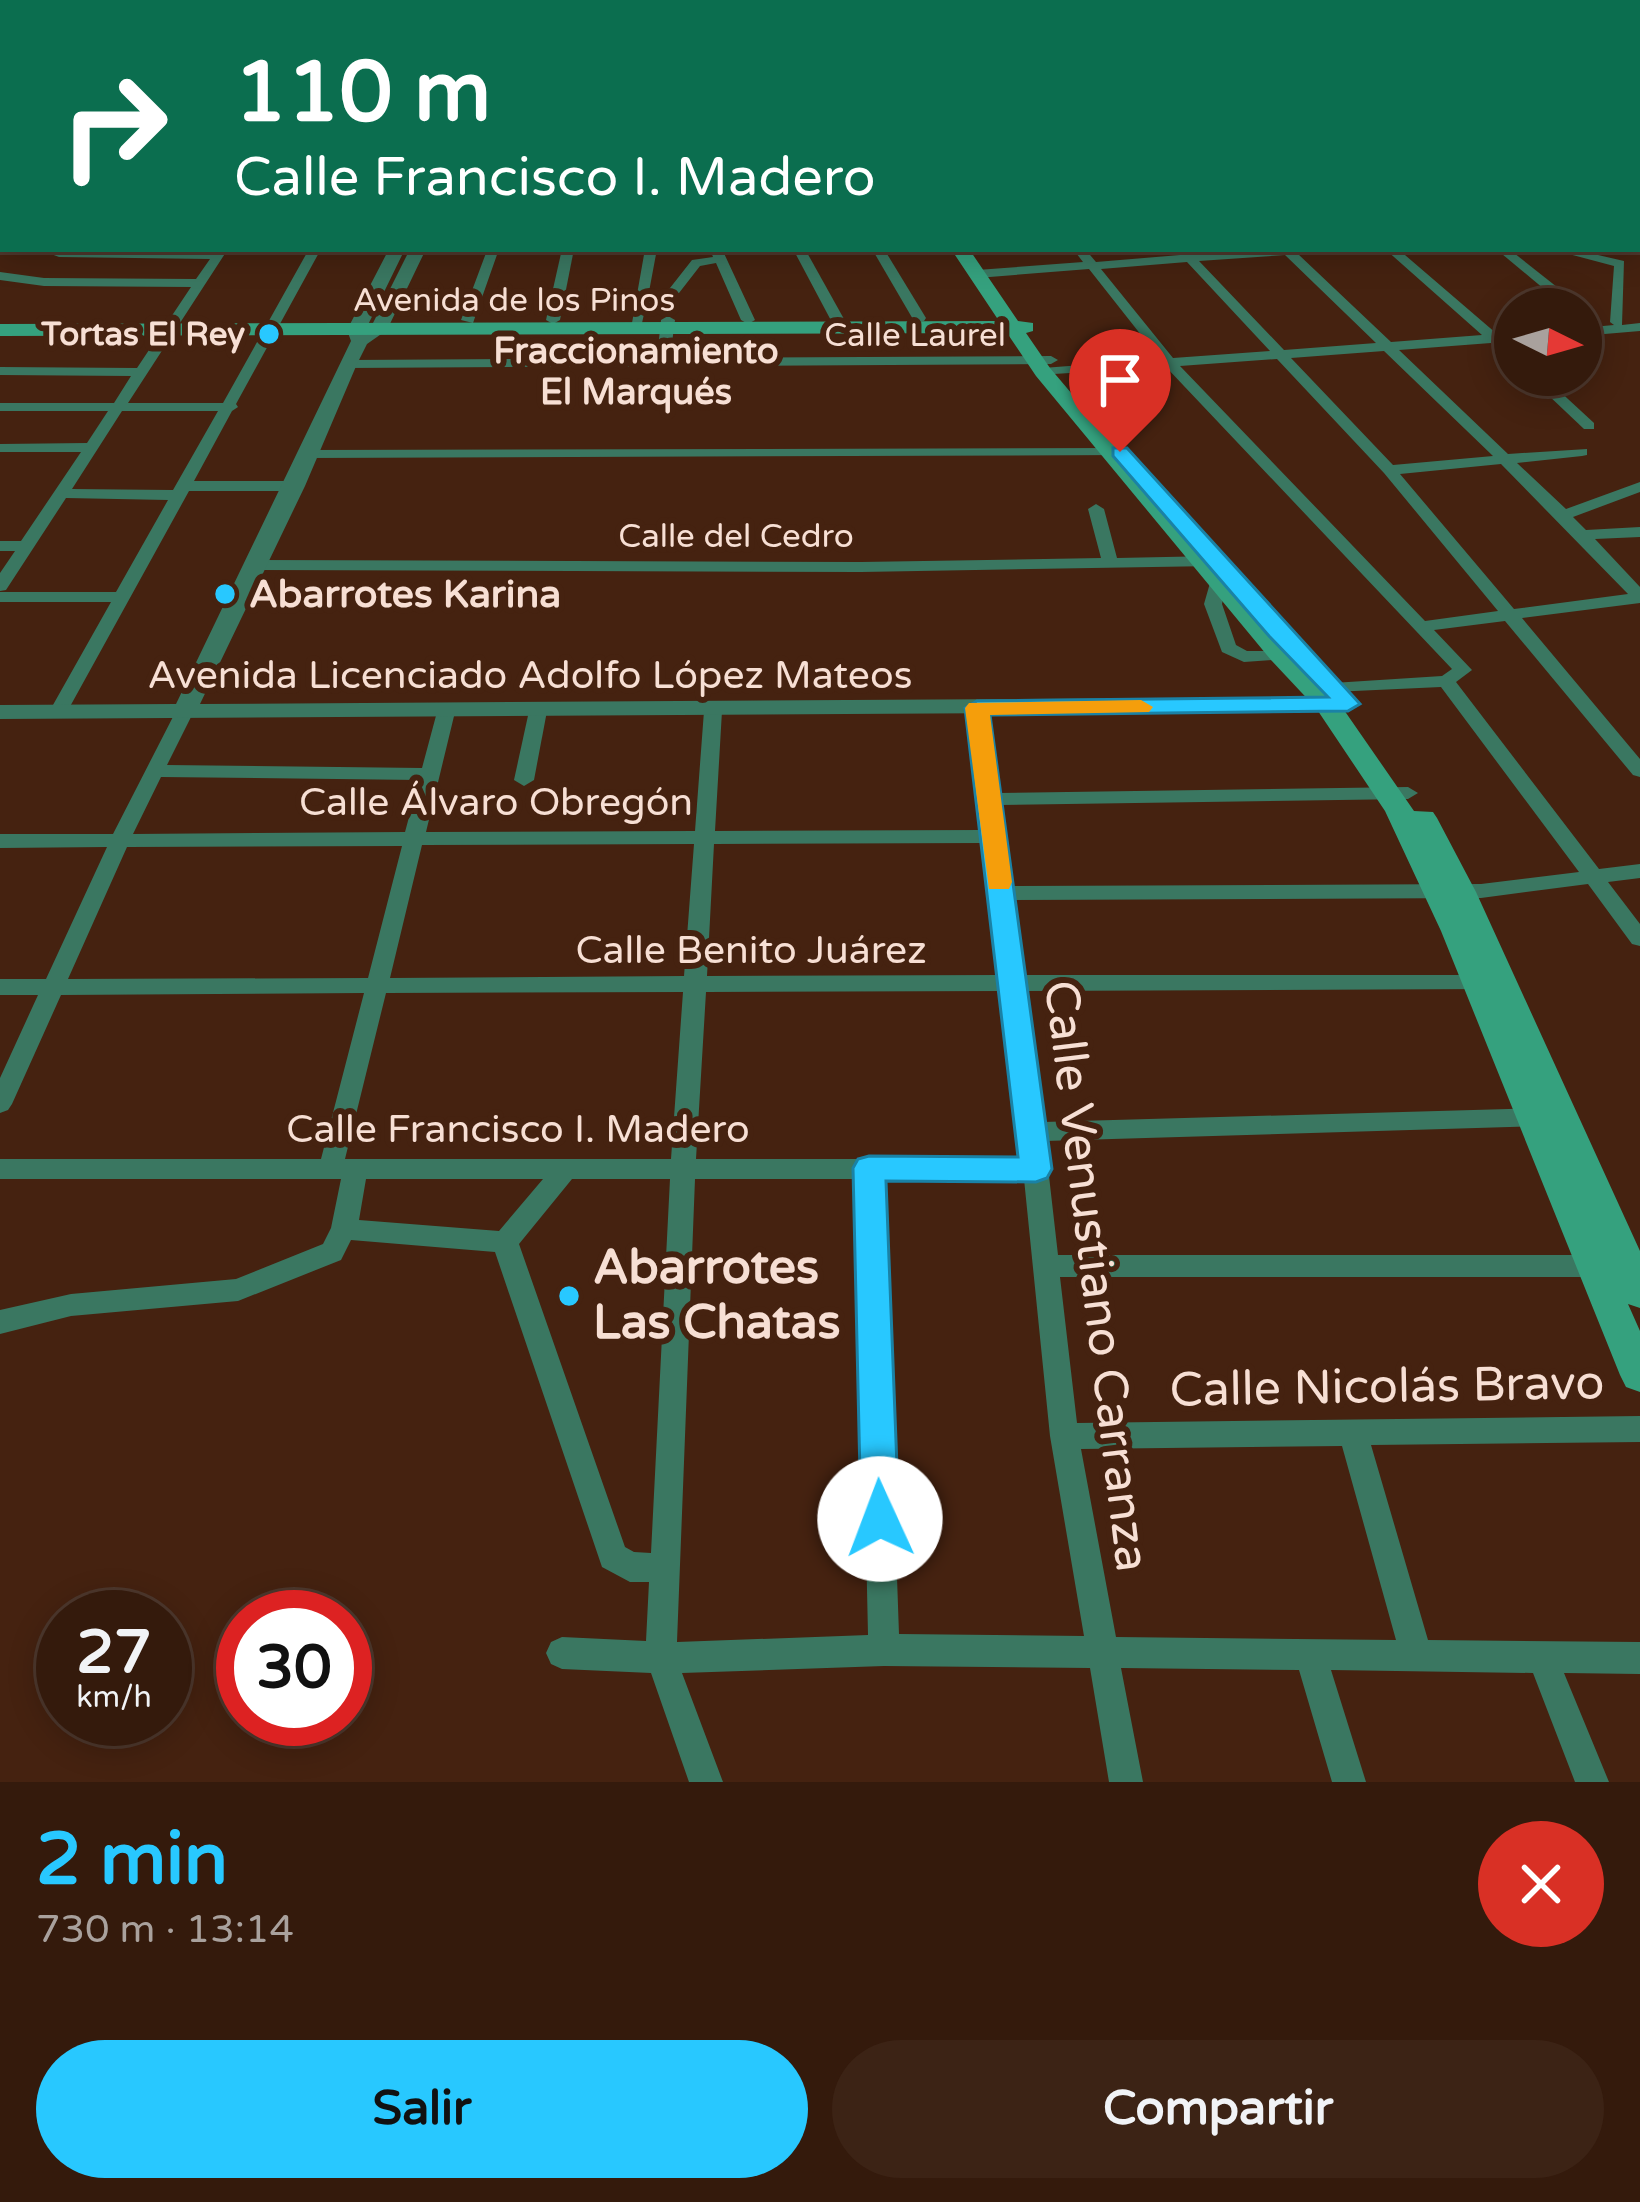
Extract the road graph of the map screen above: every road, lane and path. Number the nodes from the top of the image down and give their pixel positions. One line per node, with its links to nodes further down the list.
1 (45, 252): 21 (street)
2 (220, 252): 22 (street)
3 (313, 252): 35 (street)
4 (396, 252): 37 (street)
5 (416, 252): 37 (street)
6 (491, 252): 27 (street)
7 (567, 252): 28 (street)
8 (650, 252): 24 (street)
9 (801, 252): 33 (street)
10 (880, 252): 25 (street)
11 (1081, 252): 20 (street)
12 (1236, 252): 18 (street)
13 (1289, 252): 41 (street)
14 (1394, 252): 40 (street)
15 (1506, 252): 23 (street)
16 (1569, 252): 31 (street)
17 (718, 254): 24 (street); 29 (street)
18 (1185, 254): 20 (street); 42 (street)
19 (979, 265): 20 (street); 30 (main road)
20 (1093, 267): 44 (street)
21 (8, 280): 22 (street)
22 (199, 284): 34 (street)
23 (1550, 288)
24 (639, 311): 28 (main road, Avenida de los Pinos); 32 (main road, Avenida de los Pinos)
25 (919, 318): 30 (main road, Avenida de los Pinos); 33 (main road, Avenida de los Pinos)
26 (0, 320): 34 (main road, Avenida de los Pinos)
27 (468, 320): 28 (main road, Avenida de los Pinos); 37 (main road, Avenida de los Pinos)
28 (553, 320)
29 (748, 320): 32 (main road, Avenida de los Pinos); 33 (main road, Avenida de los Pinos)
30 (1017, 322): 33 (main road, Avenida de los Pinos); 46 (main road)
31 (1617, 322)
32 (668, 324): 33 (main road, Avenida de los Pinos); 37 (main road, Avenida de los Pinos); 43 (street)
33 (839, 324)
34 (171, 325): 35 (main road, Avenida de los Pinos); 38 (main road, Avenida de los Pinos); 48 (street)
35 (274, 326): 37 (main road, Avenida de los Pinos); 52 (street)
36 (1640, 327): 39 (street)
37 (368, 329): 45 (street)
38 (0, 330)
39 (1602, 330)
40 (1494, 338): 41 (street, Calle Laurel)
41 (1387, 345): 42 (street, Calle Laurel); 59 (street)
42 (1280, 354): 44 (street, Calle Laurel); 60 (street)
43 (663, 362): 45 (street, Calle Laurel); 46 (street, Calle Laurel)
44 (1171, 363): 46 (street, Calle Laurel); 79 (street)
45 (348, 364): 58 (street)
46 (1047, 366): 56 (main road)
47 (0, 371): 48 (street)
48 (140, 372): 51 (street)
49 (1557, 396): 53 (street)
50 (0, 407): 51 (street)
51 (117, 407): 52 (street); 54 (street)
52 (231, 407): 63 (street)
53 (1589, 426)
54 (92, 447): 55 (street); 64 (street)
55 (0, 448)
56 (1114, 452): 58 (street); 73 (main road)
57 (1582, 452): 59 (street)
58 (310, 454): 61 (street)
59 (1504, 459): 60 (street); 66 (street)
60 (1389, 470): 78 (street)
61 (295, 485): 63 (street); 72 (street)
62 (1640, 487): 66 (street)
63 (180, 490): 64 (street); 76 (street)
64 (62, 493): 70 (street)
65 (1096, 509): 71 (street)
66 (1563, 515): 68 (street)
67 (1640, 532): 68 (street)
68 (1583, 535): 77 (street)
69 (0, 546): 70 (street)
70 (27, 546): 74 (street)
71 (1112, 564): 72 (street, Calle del Cedro); 73 (street, Calle del Cedro)
72 (258, 566): 88 (street)
73 (1210, 568): 81 (main road); 81 (main road)
74 (0, 586)
75 (0, 597): 76 (street)
76 (123, 597): 86 (street)
77 (1640, 597): 78 (street)
78 (1514, 616): 79 (street); 90 (street)
79 (1424, 626): 80 (street)
80 (1454, 676): 81 (street); 101 (street)
81 (1332, 696): 82 (street, Avenida Licenciado Adolfo López Mateos); 93 (main road)
82 (977, 708): 84 (street, Avenida Licenciado Adolfo López Mateos); 94 (street, Calle Venustiano Carranza)
83 (538, 711): 84 (street, Avenida Licenciado Adolfo López Mateos); 87 (street, Avenida Licenciado Adolfo López Mateos); 92 (street)
84 (713, 711): 95 (street)
85 (0, 712): 86 (street, Avenida Licenciado Adolfo López Mateos)
86 (58, 712): 88 (street, Avenida Licenciado Adolfo López Mateos)
87 (446, 712): 88 (street, Avenida Licenciado Adolfo López Mateos); 91 (street)
88 (184, 713): 89 (street)
89 (155, 771): 91 (street); 98 (street)
90 (1640, 771)
91 (431, 774): 97 (street)
92 (524, 780)
93 (1399, 793): 94 (street); 102 (main road)
94 (988, 799): 96 (street, Calle Venustiano Carranza)
95 (705, 836): 96 (street, Calle Álvaro Obregón); 97 (street, Calle Álvaro Obregón); 107 (street)
96 (992, 836): 103 (street, Calle Venustiano Carranza)
97 (415, 838): 98 (street, Calle Álvaro Obregón); 110 (street)
98 (120, 840): 99 (street, Calle Álvaro Obregón); 109 (street)
99 (0, 841)
100 (1640, 871): 101 (street)
101 (1593, 877): 102 (street); 104 (street)
102 (1449, 892): 103 (street); 105 (main road)
103 (1000, 893): 106 (street, Calle Venustiano Carranza)
104 (1640, 939)
105 (1489, 981): 106 (street, Calle Benito Juárez); 112 (main road); 113 (main road)
106 (1012, 985): 107 (street, Calle Benito Juárez); 114 (street, Calle Venustiano Carranza)
107 (696, 986): 110 (street, Calle Benito Juárez); 116 (street)
108 (0, 987): 109 (street, Calle Benito Juárez)
109 (53, 987): 110 (street, Calle Benito Juárez); 111 (street)
110 (379, 987): 115 (street)
111 (0, 1104)
112 (1564, 1117): 113 (street); 125 (main road)
113 (1530, 1118): 114 (street); 124 (main road)
114 (1032, 1132): 119 (street, Calle Venustiano Carranza)
115 (344, 1167): 118 (street, Calle Francisco I. Madero); 120 (street, Calle Francisco I. Madero); 121 (street)
116 (683, 1168): 117 (street, Calle Francisco I. Madero); 120 (street, Calle Francisco I. Madero); 131 (street)
117 (869, 1168): 119 (street, Calle Francisco I. Madero); 132 (street)
118 (0, 1169)
119 (1036, 1169): 123 (street, Calle Venustiano Carranza)
120 (565, 1170): 122 (street)
121 (344, 1229): 122 (street); 126 (street)
122 (505, 1242): 131 (street)
123 (1046, 1266): 124 (street); 130 (street, Calle Venustiano Carranza)
124 (1592, 1266): 125 (street); 127 (main road)
125 (1634, 1280)
126 (0, 1322)
127 (1640, 1375)
128 (1640, 1429): 129 (street, Calle Nicolás Bravo)
129 (1353, 1433): 130 (street, Calle Nicolás Bravo); 136 (street)
130 (1064, 1436): 133 (street, Calle Venustiano Carranza)
131 (665, 1568): 137 (street)
132 (884, 1650): 133 (street); 137 (street)
133 (1101, 1652): 135 (street); 141 (street, Calle Venustiano Carranza)
134 (562, 1653): 137 (street)
135 (1310, 1654): 136 (street); 142 (street)
136 (1416, 1654): 139 (street)
137 (661, 1658): 140 (street)
138 (1640, 1658): 139 (street)
139 (1543, 1659): 143 (street)
140 (706, 1782)
141 (1126, 1782)
142 (1349, 1782)
143 (1592, 1782)

